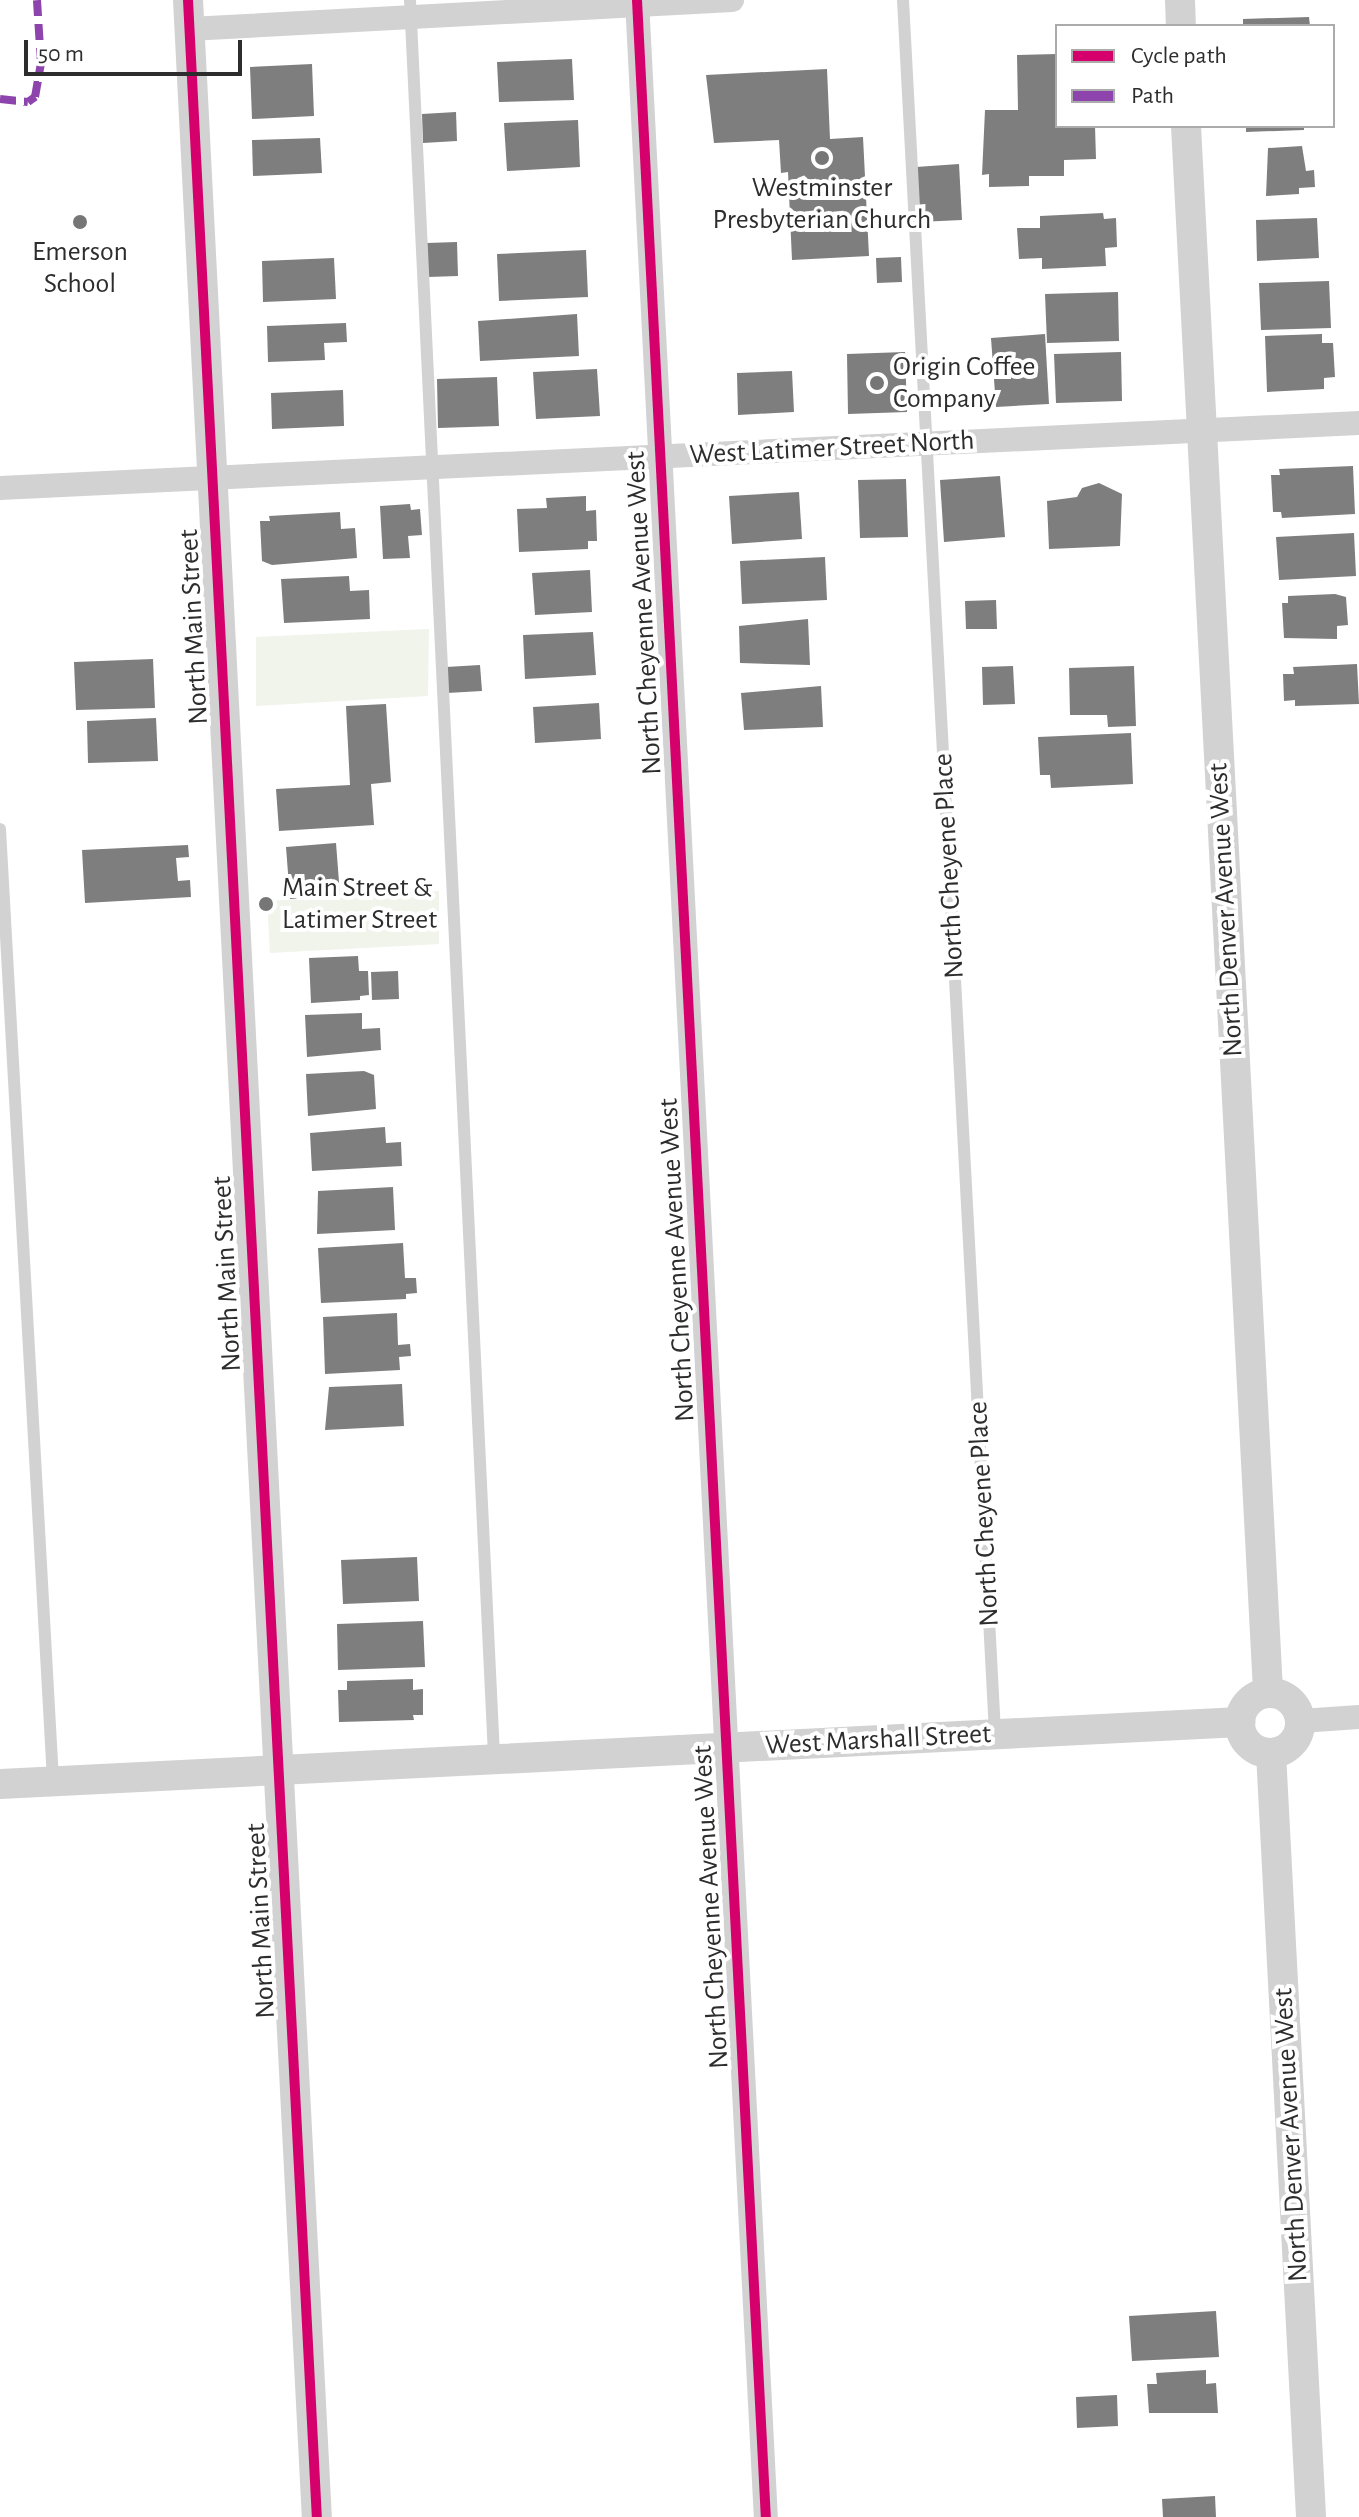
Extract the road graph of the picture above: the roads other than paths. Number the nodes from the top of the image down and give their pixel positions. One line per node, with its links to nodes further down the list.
1 (732, 0): 4 (street)
2 (903, 0): 11 (lane, North Cheyene Place)
3 (1180, 0): 7 (street)
4 (638, 2): 5 (street); 12 (street, North Cheyenne Avenue West)
5 (410, 8): 6 (street); 13 (lane)
6 (189, 14): 14 (street, North Main Street)
7 (1181, 24)
8 (1186, 128): 10 (street, North Denver Avenue West)
9 (1359, 423): 10 (street, West Latimer Street North)
10 (1201, 431): 11 (street, West Latimer Street North); 17 (street, North Denver Avenue West)
11 (927, 444): 12 (street, West Latimer Street North); 21 (lane, North Cheyene Place)
12 (659, 456): 13 (street, West Latimer Street North); 22 (street, North Cheyenne Avenue West)
13 (429, 468): 14 (street, West Latimer Street North); 24 (lane)
14 (210, 478): 15 (street, West Latimer Street North); 25 (street, North Main Street)
15 (0, 488)
16 (0, 829): 26 (lane)
17 (1268, 1693): 19 (street); 20 (street)
18 (1359, 1717): 19 (street)
19 (1301, 1721): 23 (street)
20 (1240, 1722): 21 (street, West Marshall Street); 23 (street)
21 (995, 1733): 22 (street, West Marshall Street)
22 (727, 1749): 24 (street, West Marshall Street); 29 (street, North Cheyenne Avenue West)
23 (1271, 1753): 30 (street, North Denver Avenue West)
24 (495, 1761): 25 (street, West Marshall Street)
25 (277, 1772): 26 (street, West Marshall Street); 28 (street, North Main Street)
26 (53, 1781): 27 (street, West Marshall Street)
27 (0, 1784)
28 (317, 2517)
29 (766, 2517)
30 (1311, 2517)

